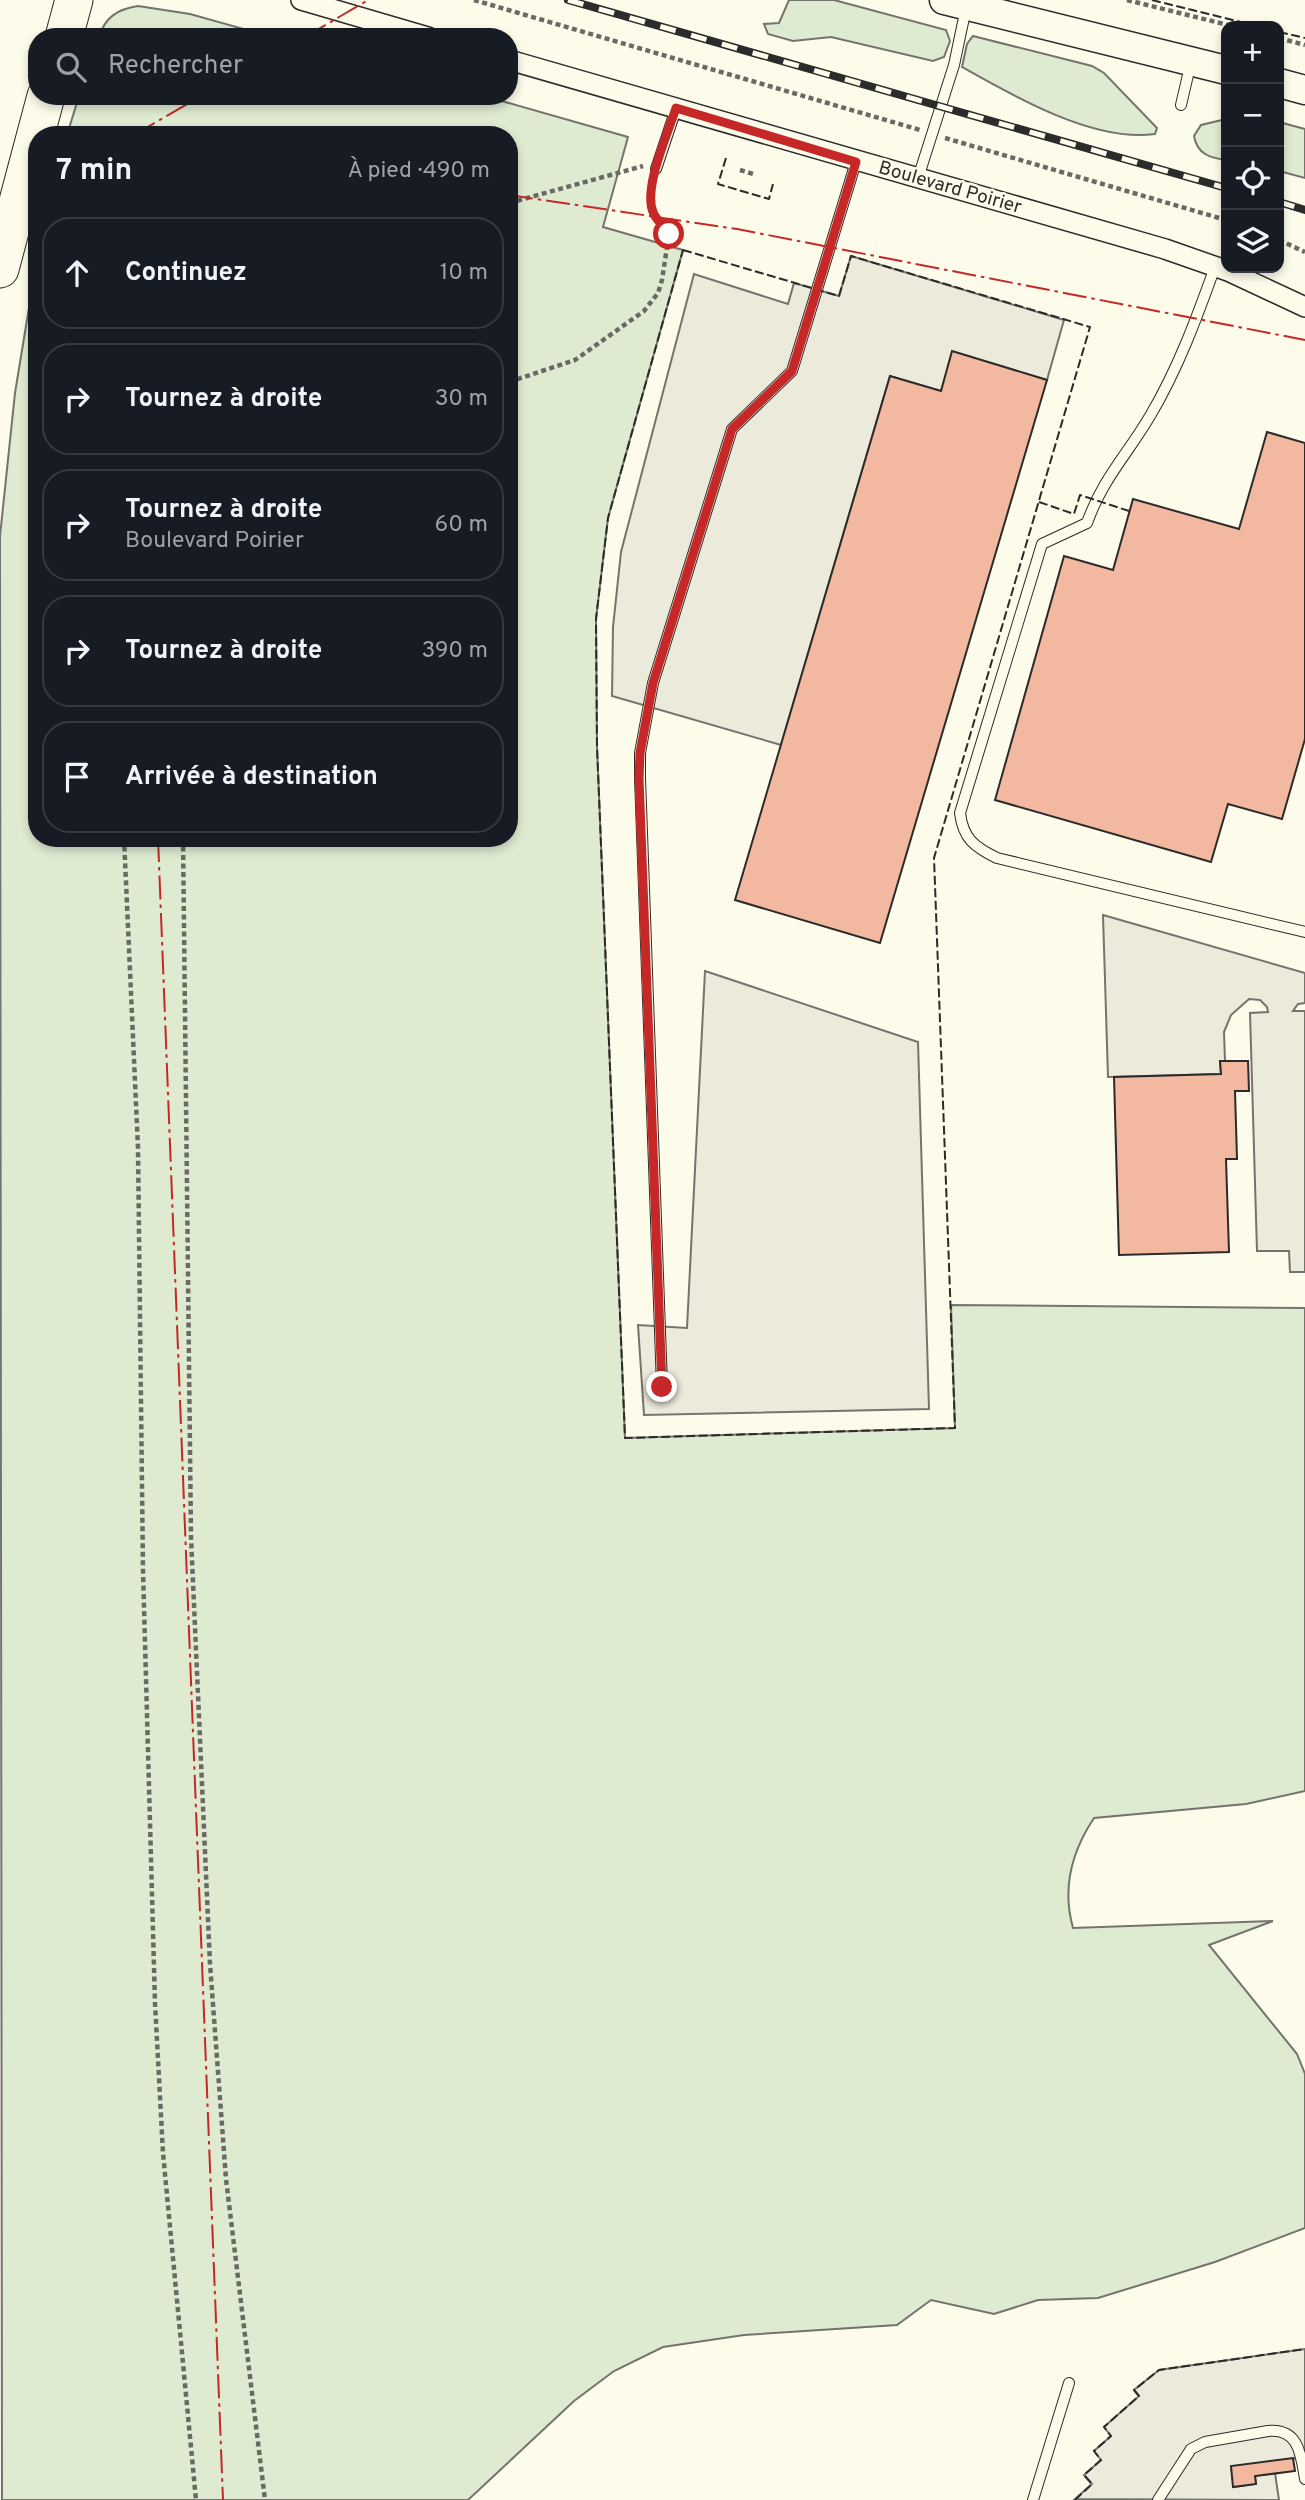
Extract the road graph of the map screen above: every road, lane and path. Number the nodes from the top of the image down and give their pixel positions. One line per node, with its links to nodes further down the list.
1 (74, 0): 7 (highway)
2 (301, 0): 8 (street)
3 (474, 0): 20 (path)
4 (1127, 0): 6 (path)
5 (955, 3): 11 (street); 20 (lane)
6 (1221, 23)
7 (66, 28)
8 (397, 28)
9 (1284, 39): 10 (path)
10 (1305, 45)
11 (1191, 61): 13 (street); 17 (lane)
12 (518, 63): 18 (street, Boulevard Poirier)
13 (1221, 69)
14 (1283, 84): 15 (street)
15 (1305, 90)
16 (44, 105): 19 (highway)
17 (1181, 105)
18 (676, 108): 21 (street, Boulevard Poirier); 23 (lane)
19 (38, 126)
20 (933, 134): 26 (lane); 28 (path)
21 (856, 162): 26 (street, Boulevard Poirier); 38 (lane)
22 (28, 164): 32 (highway)
23 (656, 169): 27 (path); 34 (path)
24 (740, 170): 25 (path)
25 (752, 174)
26 (918, 179): 31 (street, Boulevard Poirier)
27 (518, 200)
28 (1221, 219)
29 (1284, 242): 30 (path)
30 (1305, 252)
31 (1215, 267): 33 (street, Boulevard Poirier); 37 (lane)
32 (0, 269)
33 (1305, 307)
34 (518, 379)
35 (124, 847): 41 (path)
36 (183, 847): 42 (path)
37 (1305, 932)
38 (662, 1387)
39 (1069, 2383): 43 (lane)
40 (1305, 2479): 44 (lane)
41 (196, 2500)
42 (265, 2500)
43 (1033, 2500)
44 (1158, 2500)

